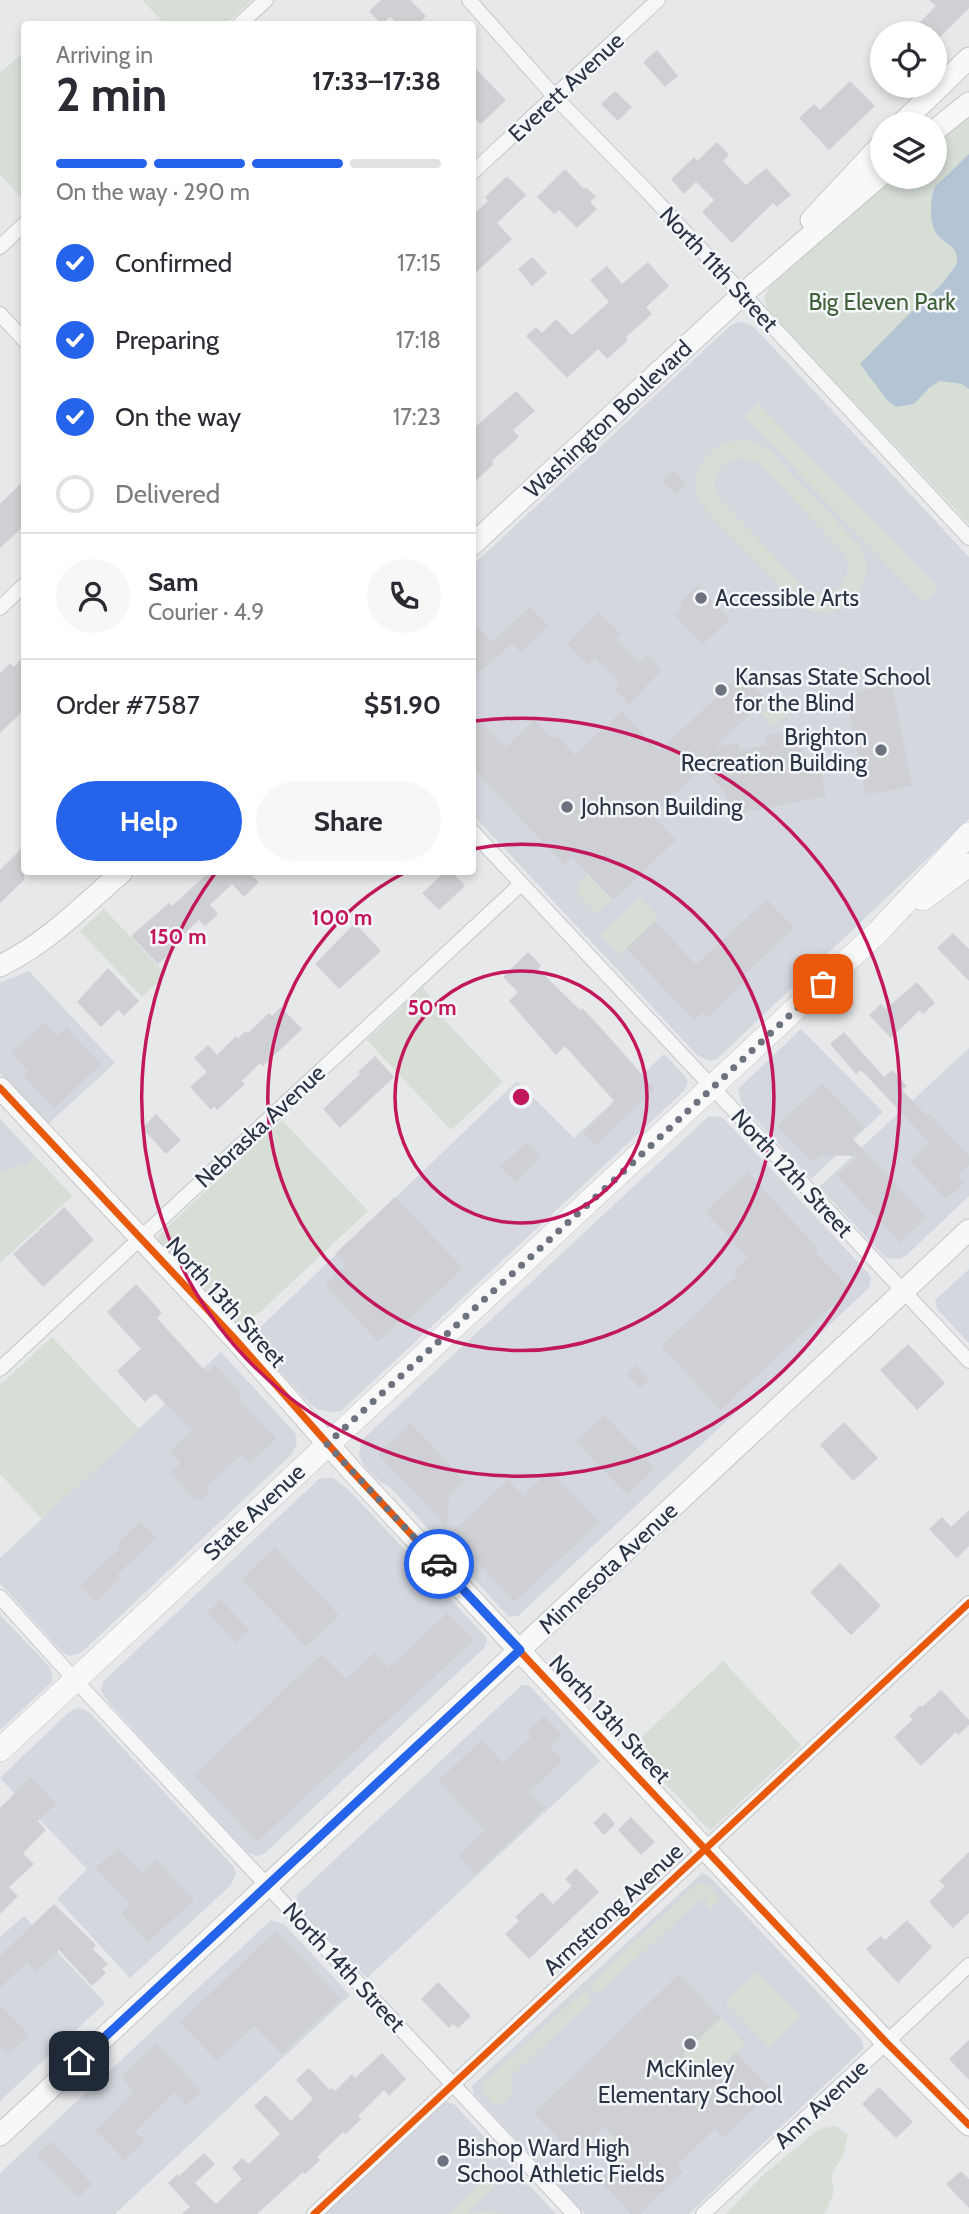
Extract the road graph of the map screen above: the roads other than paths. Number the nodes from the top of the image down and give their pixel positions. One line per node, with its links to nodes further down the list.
1 (267, 0): 4 (street)
2 (469, 0): 6 (street, North 11th Street)
3 (658, 0): 6 (street, Everett Avenue)
4 (243, 21)
5 (969, 58): 8 (street)
6 (555, 97): 11 (street, Everett Avenue); 15 (street, North 11th Street)
7 (969, 103): 9 (street)
8 (913, 112)
9 (947, 121)
10 (870, 157): 15 (street, Washington Boulevard)
11 (476, 169)
12 (870, 184): 15 (street, Washington Boulevard)
13 (21, 228): 14 (street)
14 (0, 247)
15 (743, 294): 18 (street, North 11th Street); 19 (street, Washington Boulevard)
16 (0, 314): 17 (street)
17 (21, 337)
18 (969, 538)
19 (476, 541)
20 (21, 589): 21 (street)
21 (0, 608)
22 (969, 834): 27 (main road, State Avenue)
23 (476, 835): 26 (street, North 12th Street)
24 (969, 865): 27 (main road, State Avenue)
25 (118, 875): 28 (street)
26 (521, 884): 30 (street, North 12th Street); 32 (street, Nebraska Avenue)
27 (878, 932): 30 (main road, State Avenue)
28 (0, 966)
29 (0, 1088): 32 (street, North 13th Street)
30 (712, 1088): 33 (street, North 12th Street); 36 (main road, State Avenue)
31 (969, 1230): 33 (street, Minnesota Avenue)
32 (140, 1237): 35 (street, Nebraska Avenue); 36 (street, North 13th Street)
33 (904, 1291): 34 (street, North 12th Street); 39 (street, Minnesota Avenue)
34 (969, 1361)
35 (0, 1369)
36 (327, 1444): 39 (street, North 13th Street); 40 (main road, State Avenue)
37 (0, 1597): 40 (street, North 14th Street)
38 (969, 1603): 42 (street, Armstrong Avenue)
39 (520, 1650): 42 (street, North 13th Street); 43 (street, Minnesota Avenue)
40 (75, 1680): 41 (main road, State Avenue); 43 (street, North 14th Street)
41 (0, 1750)
42 (706, 1849): 45 (street, North 13th Street); 46 (street, Armstrong Avenue)
43 (267, 1885): 46 (street, North 14th Street); 48 (street, Minnesota Avenue)
44 (969, 1965): 45 (street, Ann Avenue)
45 (886, 2042): 47 (street, North 13th Street); 51 (street, Ann Avenue)
46 (453, 2084): 49 (street, Armstrong Avenue); 50 (street, North 14th Street)
47 (969, 2125)
48 (0, 2135)
49 (314, 2214)
50 (574, 2214)
51 (703, 2214)

